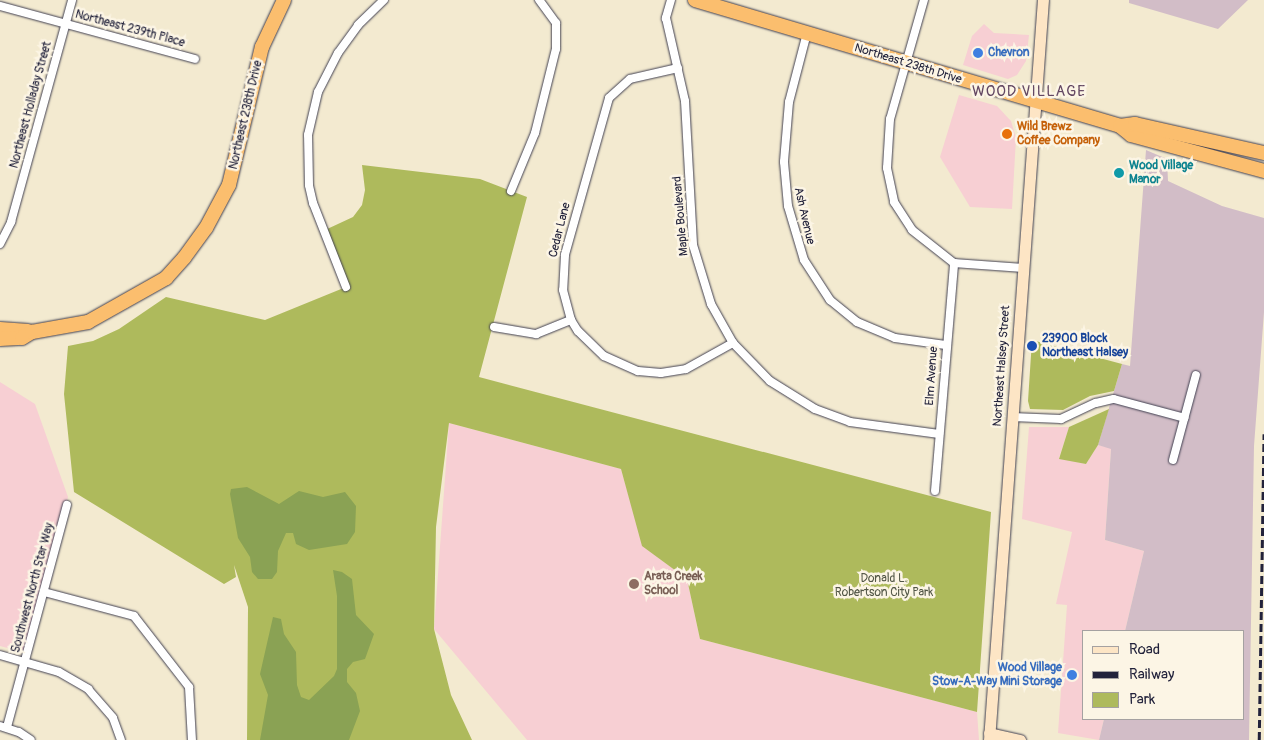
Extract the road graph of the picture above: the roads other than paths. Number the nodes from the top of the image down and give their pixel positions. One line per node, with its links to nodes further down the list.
1 (72, 0): 10 (street, Northeast Holladay Street)
2 (284, 0): 27 (highway, Northeast 238th Drive)
3 (384, 0): 23 (street)
4 (540, 0): 19 (street)
5 (696, 0): 11 (highway, Northeast 238th Drive)
6 (924, 0): 13 (street)
7 (1043, 0): 15 (street, Northeast Halsey Street)
8 (670, 4): 14 (street, Maple Boulevard)
9 (0, 6): 10 (street, Northeast 239th Place)
10 (66, 23): 12 (street, Northeast 239th Place); 20 (street, Northeast Holladay Street)
11 (807, 33): 13 (highway, Northeast 238th Drive); 30 (street, Ash Avenue)
12 (195, 58)
13 (906, 63): 15 (highway, Northeast 238th Drive); 21 (street)
14 (678, 68): 24 (street, Cedar Lane); 29 (street, Maple Boulevard)
15 (1035, 102): 16 (highway, Northeast 238th Drive); 22 (street, Northeast Halsey Street)
16 (1120, 126): 17 (highway, Northeast 238th Drive); 18 (highway, Northeast 238th Drive)
17 (1264, 153)
18 (1264, 172)
19 (511, 191)
20 (0, 244)
21 (954, 263): 22 (street); 30 (street, Elm Avenue)
22 (1023, 268): 32 (street, Northeast Halsey Street)
23 (346, 287)
24 (571, 320): 25 (street); 29 (street, Cedar Lane)
25 (494, 327)
26 (0, 329): 27 (highway, Northeast 238th Drive)
27 (32, 332): 28 (highway, Northeast 238th Drive)
28 (0, 339)
29 (733, 343): 34 (street, Maple Boulevard)
30 (946, 345): 34 (street, Elm Avenue)
31 (1196, 375): 33 (street)
32 (1012, 417): 33 (street); 42 (street, Northeast Halsey Street)
33 (1184, 418): 35 (street)
34 (939, 434): 36 (street, Elm Avenue)
35 (1173, 460)
36 (935, 491)
37 (68, 505): 38 (street, Southwest North Star Way)
38 (44, 592): 40 (street, Southwest North Star Way); 45 (street)
39 (0, 655): 40 (street)
40 (25, 662): 41 (street, Southwest North Star Way); 44 (street)
41 (4, 727): 43 (street)
42 (989, 737): 46 (street)
43 (32, 740)
44 (121, 740)
45 (192, 740)
46 (1020, 740)

